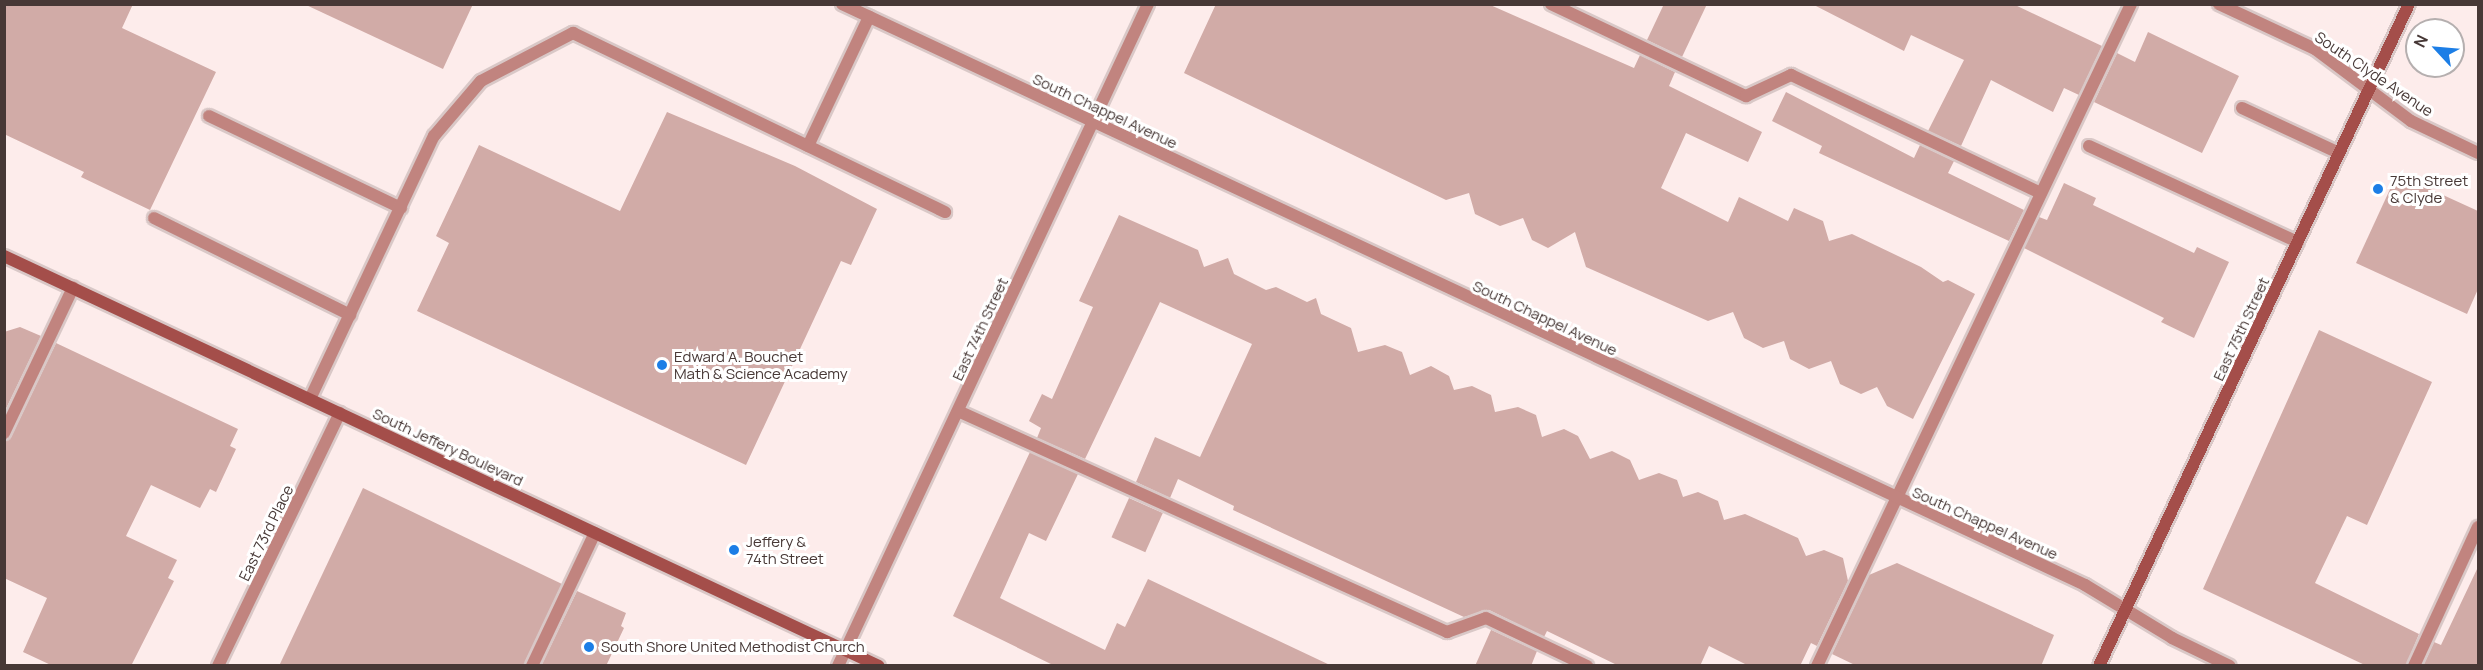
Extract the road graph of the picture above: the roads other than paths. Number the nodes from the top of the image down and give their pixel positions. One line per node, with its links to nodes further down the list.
1 (842, 4): 7 (street, South Chappel Avenue)
2 (1149, 4): 11 (street, East 74th Street)
3 (1551, 4): 16 (street)
4 (2131, 4): 16 (street)
5 (2219, 4): 8 (street, South Clyde Avenue)
6 (2409, 4): 8 (street, East 75th Street)
7 (869, 17): 11 (street, South Chappel Avenue); 12 (street)
8 (2369, 90): 14 (street, South Clyde Avenue); 15 (street, East 75th Street)
9 (2242, 108): 15 (street)
10 (209, 116): 17 (street)
11 (1093, 122): 25 (street, East 74th Street); 28 (street, South Chappel Avenue)
12 (808, 146): 17 (street); 18 (street)
13 (2089, 146): 20 (street)
14 (2478, 151)
15 (2339, 153): 20 (street, East 75th Street)
16 (2041, 193): 28 (street)
17 (401, 208): 23 (street)
18 (945, 212)
19 (154, 218): 23 (street)
20 (2298, 242): 31 (street, East 75th Street)
21 (4, 256): 22 (street, South Jeffery Boulevard)
22 (73, 288): 24 (street, South Jeffery Boulevard); 27 (street)
23 (350, 315): 24 (street)
24 (310, 399): 26 (street, South Jeffery Boulevard)
25 (958, 411): 32 (street, East 74th Street); 37 (street)
26 (340, 413): 30 (street, South Jeffery Boulevard); 33 (street, East 73rd Place)
27 (4, 433)
28 (1896, 499): 31 (street, South Chappel Avenue); 38 (street)
29 (2478, 527): 41 (street)
30 (595, 533): 32 (street, South Jeffery Boulevard); 34 (street)
31 (2125, 610): 39 (street, East 75th Street); 40 (street, South Chappel Avenue)
32 (846, 650): 35 (street, East 74th Street); 36 (street, South Jeffery Boulevard)
33 (218, 666)
34 (532, 666)
35 (838, 666)
36 (879, 666)
37 (1587, 666)
38 (1817, 666)
39 (2099, 666)
40 (2230, 666)
41 (2414, 666)

